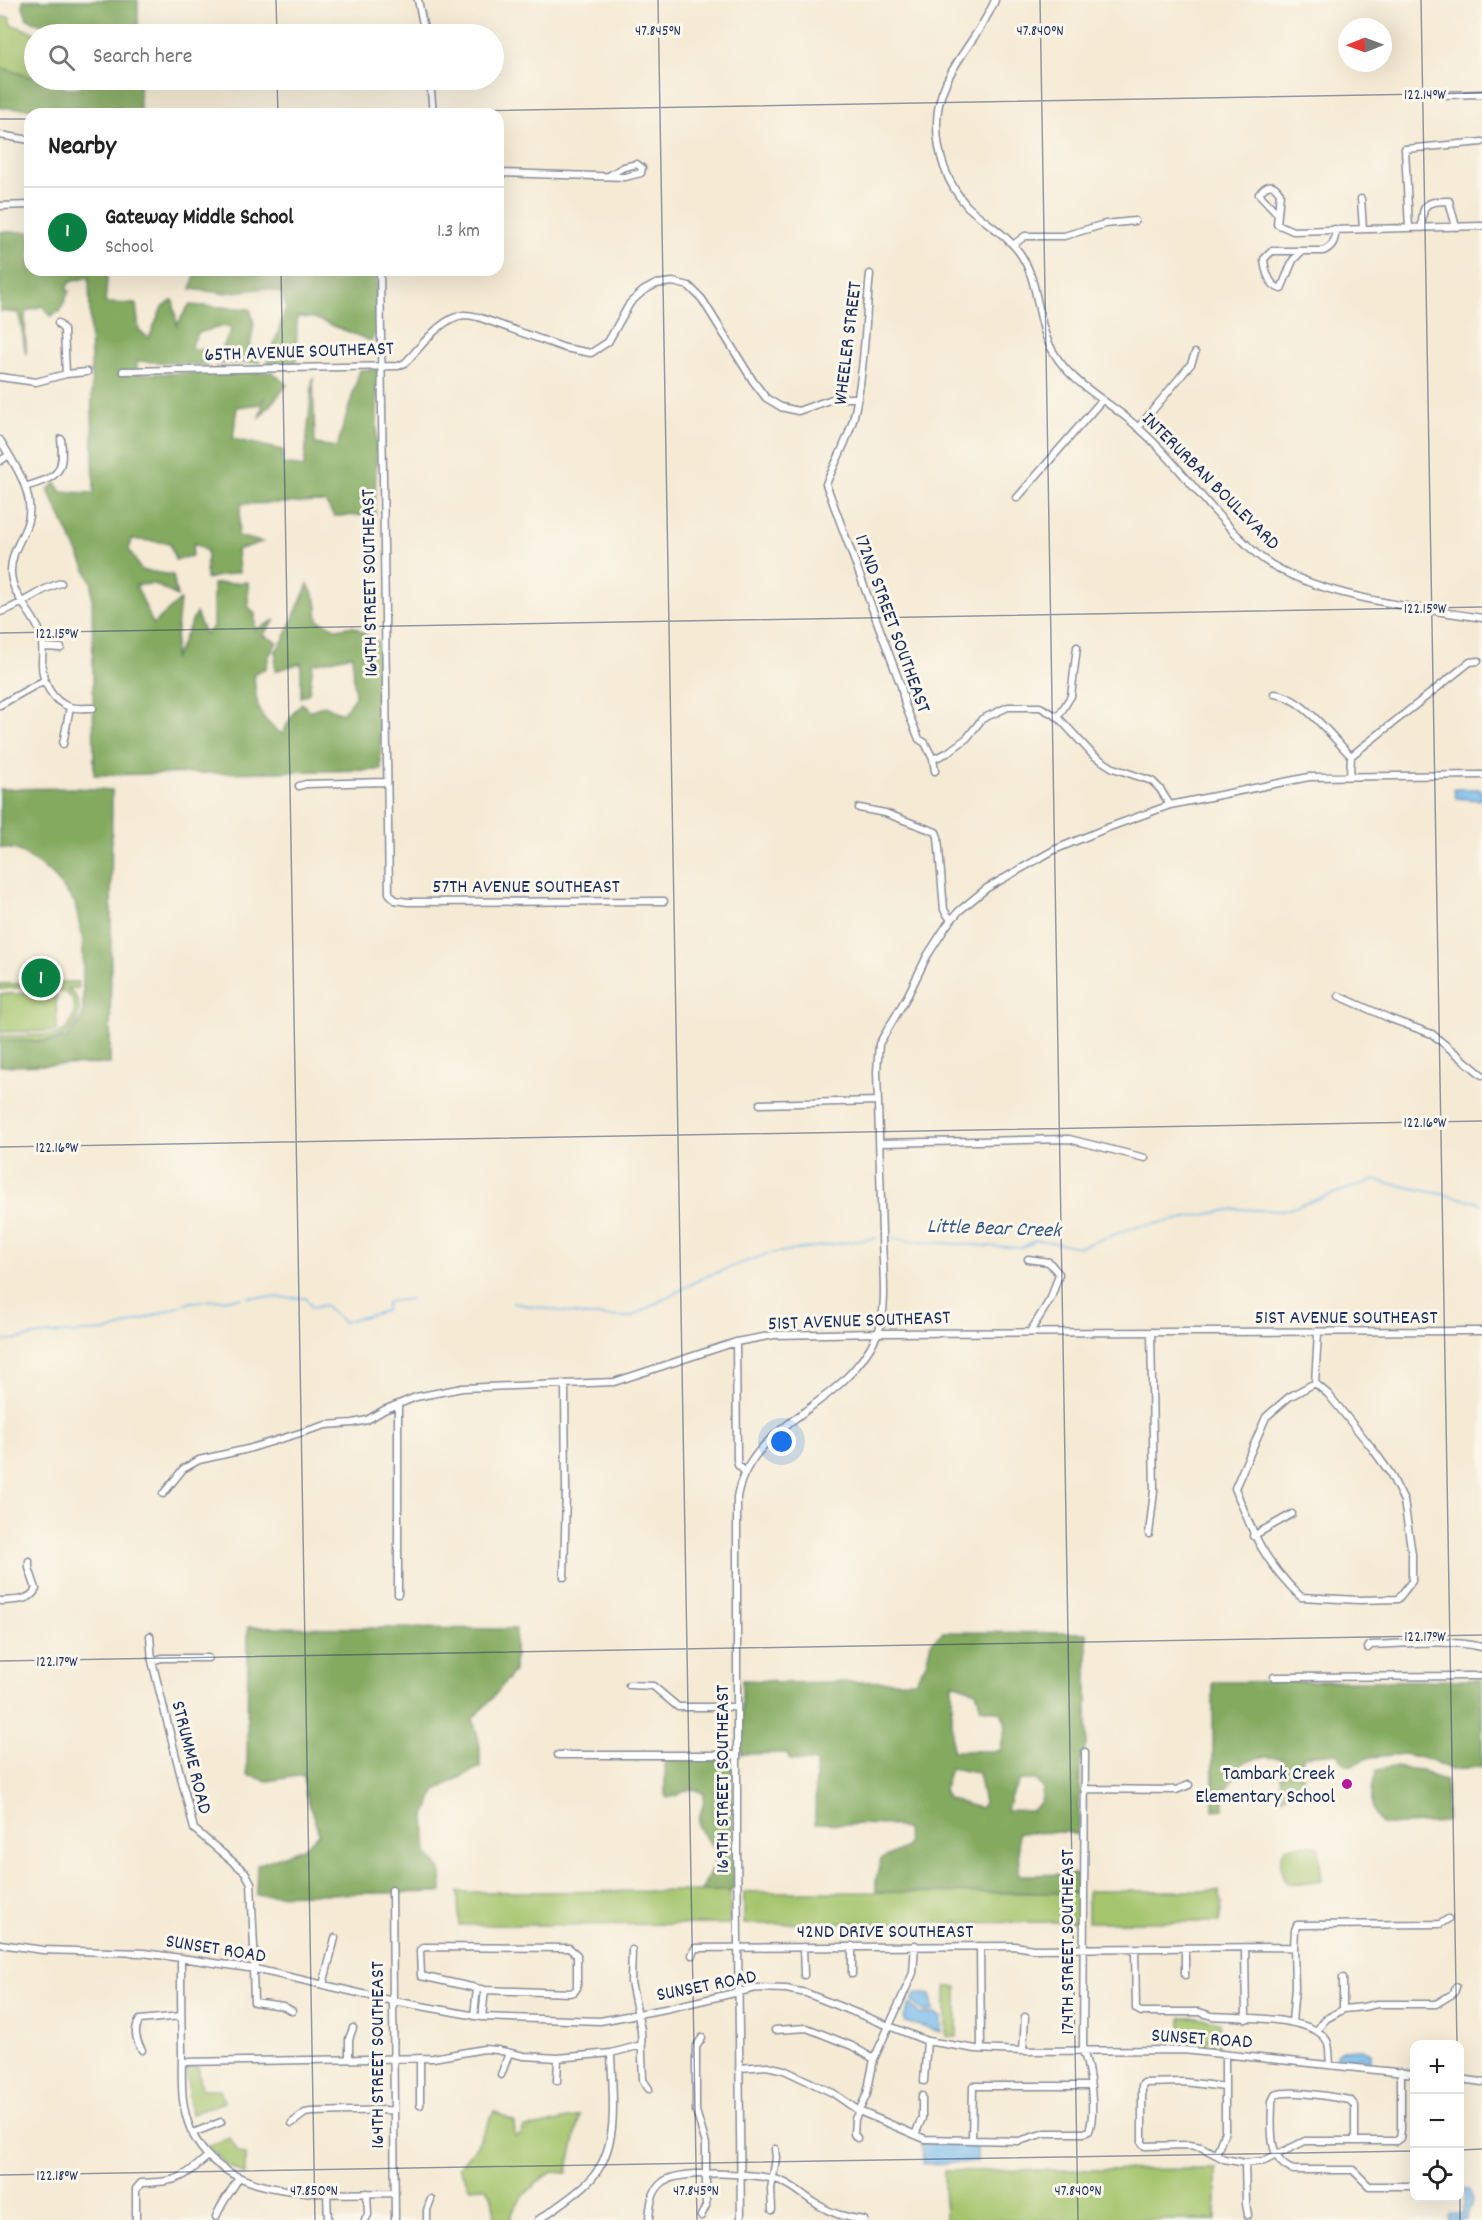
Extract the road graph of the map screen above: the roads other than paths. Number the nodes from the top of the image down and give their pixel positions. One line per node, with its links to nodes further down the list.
1 (418, 0): 3 (street)
2 (995, 0): 24 (street, INTERURBAN BOULEVARD)
3 (423, 24)
4 (431, 90): 7 (street)
5 (1482, 94): 6 (street)
6 (1442, 95)
7 (432, 108)
8 (0, 135): 9 (street)
9 (24, 139)
10 (1482, 142): 20 (street)
11 (504, 173): 12 (street)
12 (610, 175)
13 (1361, 200): 23 (street)
14 (0, 206): 15 (street)
15 (24, 206)
16 (1278, 214): 16 (street); 22 (street)
17 (1135, 221): 24 (street)
18 (1482, 226): 19 (street)
19 (1456, 227): 21 (street); 21 (street)
20 (1409, 228): 21 (street); 23 (street)
21 (1422, 228)
22 (1335, 229): 23 (street); 25 (street)
23 (1363, 229)
24 (1013, 245): 36 (street, INTERURBAN BOULEVARD)
25 (1302, 251): 25 (street)
26 (870, 274): 35 (street, WHEELER STREET)
27 (380, 276): 30 (street, 164TH STREET SOUTHEAST)
28 (58, 323): 33 (street)
29 (1195, 353): 37 (street)
30 (381, 366): 31 (street, 65TH AVENUE SOUTHEAST); 35 (street, 65TH AVENUE SOUTHEAST); 65 (street, 164TH STREET SOUTHEAST)
31 (123, 371)
32 (87, 372): 33 (street)
33 (66, 374): 34 (street)
34 (0, 376)
35 (858, 398): 42 (street, WHEELER STREET)
36 (1102, 400): 37 (street, INTERURBAN BOULEVARD); 44 (street)
37 (1138, 428): 48 (street, INTERURBAN BOULEVARD)
38 (61, 439): 43 (street)
39 (0, 440): 40 (street)
40 (9, 455): 41 (street); 43 (street)
41 (0, 461)
42 (826, 484): 61 (street, 172ND STREET SOUTHEAST)
43 (26, 487): 46 (street)
44 (1017, 498)
45 (61, 583): 46 (street)
46 (21, 603): 47 (street); 49 (street)
47 (0, 612)
48 (1482, 618)
49 (44, 647): 51 (street); 53 (street)
50 (1077, 647): 58 (street)
51 (61, 648)
52 (1478, 661): 60 (street)
53 (43, 681): 55 (street); 56 (street)
54 (1274, 694): 60 (street)
55 (0, 705)
56 (70, 707): 57 (street); 59 (street)
57 (93, 708)
58 (1058, 717): 61 (street); 67 (street)
59 (63, 744)
60 (1351, 756): 63 (street)
61 (933, 759): 62 (street, 172ND STREET SOUTHEAST)
62 (935, 771)
63 (1350, 775): 64 (street); 67 (street)
64 (1482, 775)
65 (387, 782): 66 (street); 69 (street, 164TH STREET SOUTHEAST)
66 (299, 786)
67 (1170, 805): 71 (street)
68 (859, 808): 71 (street)
69 (391, 896): 70 (street, 57TH AVENUE SOUTHEAST)
70 (664, 901)
71 (951, 920): 74 (street)
72 (1338, 996): 73 (street)
73 (1482, 1076)
74 (878, 1101): 75 (street); 76 (street)
75 (760, 1104)
76 (879, 1143): 77 (street); 82 (street)
77 (1145, 1158)
78 (1028, 1259): 80 (street)
79 (1482, 1331): 83 (street, 51ST AVENUE SOUTHEAST)
80 (1030, 1332): 81 (street, 51ST AVENUE SOUTHEAST); 82 (street, 51ST AVENUE SOUTHEAST)
81 (1151, 1332): 83 (street, 51ST AVENUE SOUTHEAST); 91 (street)
82 (878, 1333): 84 (street, 51ST AVENUE SOUTHEAST); 88 (street)
83 (1318, 1333): 85 (street)
84 (736, 1342): 86 (street, 51ST AVENUE SOUTHEAST); 88 (street)
85 (1315, 1383): 92 (street); 92 (street)
86 (565, 1386): 87 (street, 51ST AVENUE SOUTHEAST); 94 (street)
87 (398, 1406): 89 (street, 51ST AVENUE SOUTHEAST); 95 (street)
88 (745, 1472): 105 (street, 169TH STREET SOUTHEAST)
89 (163, 1494)
90 (1292, 1514): 92 (street)
91 (1149, 1534)
92 (1253, 1536)
93 (29, 1562): 96 (street)
94 (564, 1577)
95 (398, 1594)
96 (0, 1601)
97 (150, 1636): 101 (street, STRUMME ROAD)
98 (1482, 1647): 99 (street)
99 (1368, 1648)
100 (208, 1658): 101 (street)
101 (152, 1661): 128 (street, STRUMME ROAD)
102 (1482, 1676): 103 (street)
103 (1274, 1677)
104 (629, 1685): 105 (street)
105 (736, 1707): 108 (street, 169TH STREET SOUTHEAST)
106 (1085, 1752): 110 (street, 174TH STREET SOUTHEAST)
107 (558, 1755): 108 (street)
108 (737, 1755): 118 (street, 169TH STREET SOUTHEAST)
109 (1190, 1785): 110 (street)
110 (1084, 1789): 121 (street, 174TH STREET SOUTHEAST)
111 (392, 1890): 138 (street, 164TH STREET SOUTHEAST)
112 (1448, 1919): 120 (street)
113 (335, 1938): 133 (street)
114 (0, 1944): 127 (street, SUNSET ROAD)
115 (915, 1945): 116 (street, 42ND DRIVE SOUTHEAST); 117 (street, 42ND DRIVE SOUTHEAST); 148 (street)
116 (852, 1946): 119 (street, 42ND DRIVE SOUTHEAST); 129 (street)
117 (980, 1946): 121 (street, 42ND DRIVE SOUTHEAST); 155 (street)
118 (738, 1947): 119 (street, 42ND DRIVE SOUTHEAST); 126 (street, 42ND DRIVE SOUTHEAST); 137 (street, 169TH STREET SOUTHEAST)
119 (804, 1947): 130 (street)
120 (1294, 1947): 122 (street, 42ND DRIVE SOUTHEAST); 147 (street)
121 (1083, 1948): 123 (street, 42ND DRIVE SOUTHEAST); 158 (street, 174TH STREET SOUTHEAST)
122 (1245, 1948): 124 (street, 42ND DRIVE SOUTHEAST); 146 (street)
123 (1136, 1949): 124 (street, 42ND DRIVE SOUTHEAST); 146 (street)
124 (1185, 1949): 131 (street)
125 (632, 1950): 141 (street)
126 (692, 1955)
127 (181, 1958): 128 (street, SUNSET ROAD); 142 (street)
128 (254, 1969): 133 (street, SUNSET ROAD); 140 (street, STRUMME ROAD)
129 (852, 1974)
130 (804, 1975)
131 (1185, 1975)
132 (1343, 1978): 139 (street)
133 (323, 1985): 138 (street, SUNSET ROAD)
134 (1456, 1987): 139 (street)
135 (477, 1988): 136 (street); 136 (street); 143 (street)
136 (485, 1990): 144 (street)
137 (738, 1991): 141 (street, SUNSET ROAD); 148 (street, SUNSET ROAD); 169 (street, 169TH STREET SOUTHEAST)
138 (393, 2001): 143 (street, SUNSET ROAD); 162 (street, 164TH STREET SOUTHEAST)
139 (1343, 2009): 151 (street)
140 (292, 2011)
141 (638, 2013): 144 (street, SUNSET ROAD); 154 (street)
142 (181, 2016): 156 (street); 167 (street)
143 (474, 2016): 144 (street, SUNSET ROAD)
144 (482, 2017)
145 (1025, 2017): 157 (street)
146 (1246, 2019): 147 (street)
147 (1292, 2022): 151 (street)
148 (889, 2027): 153 (street, SUNSET ROAD); 166 (street)
149 (353, 2028): 165 (street)
150 (775, 2030): 166 (street)
151 (1317, 2030): 168 (street)
152 (702, 2038): 197 (street)
153 (927, 2041): 155 (street, SUNSET ROAD); 175 (street)
154 (642, 2045): 160 (street); 179 (street)
155 (981, 2049): 157 (street, SUNSET ROAD)
156 (142, 2050)
157 (1023, 2051): 158 (street, SUNSET ROAD)
158 (1083, 2051): 161 (street, SUNSET ROAD); 177 (street, 174TH STREET SOUTHEAST)
159 (509, 2053): 163 (street); 164 (street); 172 (street)
160 (611, 2053): 164 (street); 215 (street)
161 (1225, 2055): 168 (street, SUNSET ROAD); 178 (street)
162 (393, 2058): 163 (street); 165 (street); 182 (street, 164TH STREET SOUTHEAST)
163 (420, 2058): 181 (street)
164 (558, 2058): 174 (street)
165 (349, 2059): 167 (street)
166 (874, 2059): 183 (street)
167 (182, 2062): 186 (street)
168 (1330, 2064): 170 (street, SUNSET ROAD)
169 (739, 2068): 183 (street); 196 (street, 169TH STREET SOUTHEAST)
170 (1401, 2072): 171 (street, SUNSET ROAD); 190 (street)
171 (1410, 2073)
172 (501, 2075)
173 (1464, 2080): 176 (street)
174 (557, 2081)
175 (924, 2081)
176 (1482, 2082)
177 (1090, 2086): 189 (street, 174TH STREET SOUTHEAST); 189 (street)
178 (1225, 2087): 192 (street); 192 (street)
179 (649, 2089)
180 (922, 2096): 187 (street)
181 (420, 2105)
182 (393, 2110): 185 (street); 203 (street, 164TH STREET SOUTHEAST)
183 (859, 2111): 187 (street); 188 (street)
184 (221, 2122): 186 (street)
185 (292, 2123)
186 (193, 2133): 193 (street)
187 (915, 2135): 189 (street)
188 (857, 2139)
189 (972, 2140)
190 (1355, 2141): 194 (street); 194 (street)
191 (775, 2149): 198 (street)
192 (1216, 2155): 195 (street)
193 (208, 2156): 199 (street); 210 (street)
194 (1277, 2156): 195 (street); 200 (street)
195 (1245, 2163): 206 (street)
196 (740, 2174): 197 (street); 198 (street); 217 (street, 169TH STREET SOUTHEAST)
197 (706, 2175): 207 (street); 216 (street)
198 (772, 2178): 205 (street); 209 (street)
199 (238, 2179): 201 (street); 208 (street)
200 (1410, 2186)
201 (327, 2193): 202 (street); 211 (street)
202 (368, 2193): 203 (street); 212 (street)
203 (394, 2193): 213 (street, 164TH STREET SOUTHEAST)
204 (431, 2199): 214 (street)
205 (772, 2210)
206 (1248, 2215)
207 (701, 2216)
208 (216, 2217)
209 (836, 2217): 218 (street)
210 (136, 2220)
211 (328, 2220)
212 (365, 2220)
213 (395, 2220)
214 (427, 2220)
215 (539, 2220)
216 (649, 2220)
217 (741, 2220)
218 (864, 2220)

